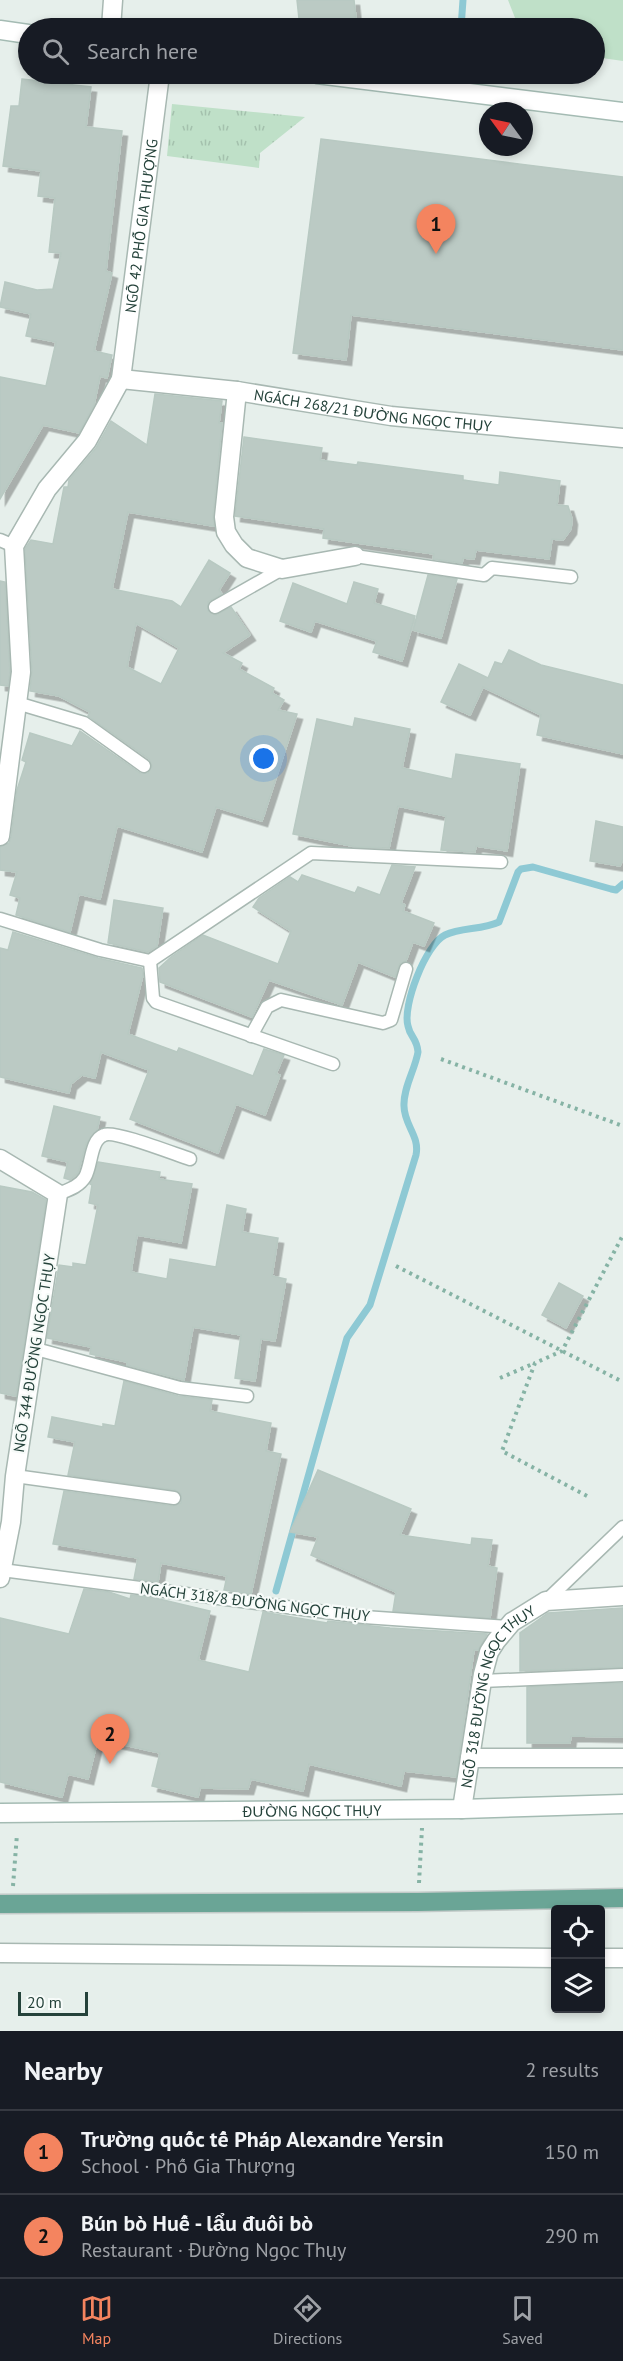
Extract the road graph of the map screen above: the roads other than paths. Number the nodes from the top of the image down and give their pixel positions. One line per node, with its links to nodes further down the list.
1 (113, 0): 2 (street)
2 (112, 18)
3 (0, 30): 4 (street)
4 (18, 33)
5 (159, 84): 8 (street, NGÕ 42 PHỐ GIA THƯỢNG)
6 (398, 84): 7 (street)
7 (623, 112)
8 (121, 379): 9 (street, NGÁCH 268/21 ĐƯỜNG NGỌC THỤY); 11 (street)
9 (237, 391): 10 (street, NGÁCH 268/21 ĐƯỜNG NGỌC THỤY); 13 (street)
10 (623, 438)
11 (7, 543): 16 (street)
12 (355, 556): 13 (street); 14 (lane)
13 (282, 569): 15 (lane)
14 (571, 577)
15 (215, 608)
16 (18, 703): 17 (lane); 18 (street)
17 (144, 766)
18 (0, 836)
19 (501, 862): 21 (lane)
20 (0, 919): 21 (lane)
21 (150, 961): 23 (lane)
22 (406, 969): 23 (lane)
23 (251, 1036): 24 (lane)
24 (333, 1064)
25 (0, 1159): 27 (street)
26 (190, 1159): 27 (lane)
27 (58, 1194): 28 (street, NGÕ 344 ĐƯỜNG NGỌC THỤY)
28 (36, 1349): 29 (lane); 30 (street, NGÕ 344 ĐƯỜNG NGỌC THỤY)
29 (247, 1396)
30 (7, 1475): 31 (lane); 33 (street, NGÕ 344 ĐƯỜNG NGỌC THỤY)
31 (174, 1498)
32 (623, 1527): 35 (lane)
33 (1, 1574): 36 (lane, NGÁCH 318/8 ĐƯỜNG NGỌC THỤY)
34 (623, 1596): 35 (street, NGÕ 318 ĐƯỜNG NGỌC THỤY)
35 (546, 1601): 36 (street, NGÕ 318 ĐƯỜNG NGỌC THỤY)
36 (508, 1627): 38 (street, NGÕ 318 ĐƯỜNG NGỌC THỤY)
37 (623, 1674): 38 (lane)
38 (482, 1681): 39 (street, NGÕ 318 ĐƯỜNG NGỌC THỤY)
39 (470, 1758): 40 (street); 42 (street, NGÕ 318 ĐƯỜNG NGỌC THỤY)
40 (623, 1758)
41 (623, 1804): 42 (street, ĐƯỜNG NGỌC THỤY)
42 (462, 1809): 43 (street, ĐƯỜNG NGỌC THỤY)
43 (0, 1813)
44 (623, 1898): 45 (main road)
45 (6, 1904)
46 (0, 1953): 47 (street)
47 (551, 1958)
48 (605, 1958): 49 (street)
49 (623, 1958)

